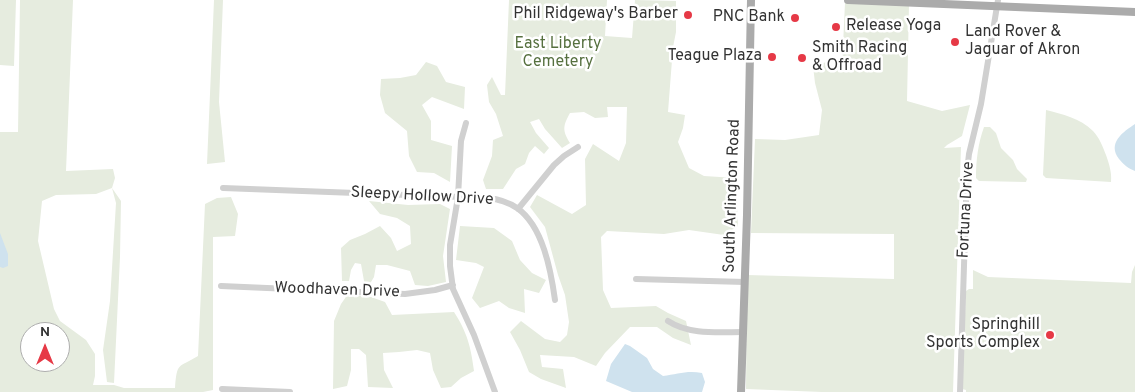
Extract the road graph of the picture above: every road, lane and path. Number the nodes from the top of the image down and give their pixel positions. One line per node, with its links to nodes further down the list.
1 (751, 0): 11 (main road, South Arlington Road)
2 (848, 0): 3 (main road)
3 (998, 3): 4 (main road); 21 (street, Fortuna Drive)
4 (1135, 12)
5 (466, 123): 8 (street)
6 (578, 147): 9 (street)
7 (223, 188): 8 (street, Sleepy Hollow Drive)
8 (458, 197): 9 (street, Sleepy Hollow Drive); 12 (street)
9 (518, 209): 14 (street, Sleepy Hollow Drive)
10 (636, 279): 11 (street)
11 (744, 282): 16 (main road, South Arlington Road)
12 (452, 285): 13 (street, Woodhaven Drive); 19 (street)
13 (221, 286)
14 (555, 300)
15 (668, 321): 16 (street)
16 (743, 332): 20 (main road, South Arlington Road)
17 (222, 389): 18 (street)
18 (290, 392)
19 (495, 392)
20 (741, 392)
21 (960, 392)

